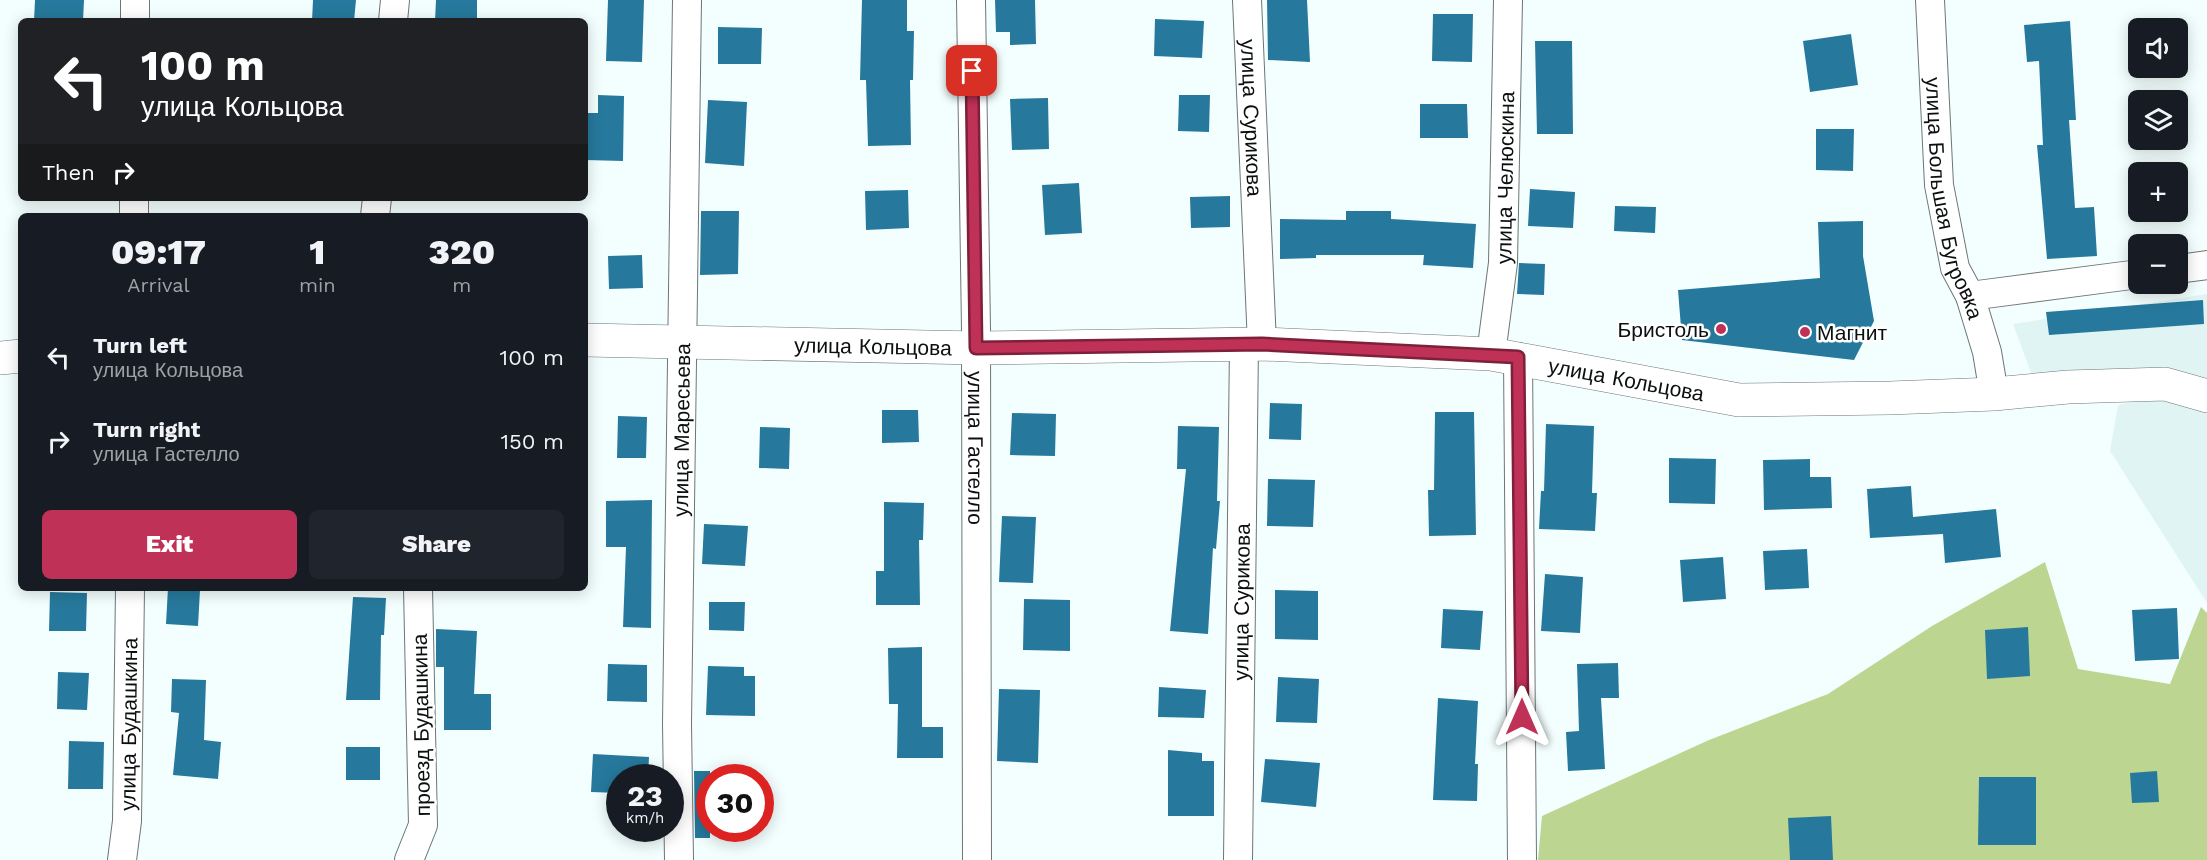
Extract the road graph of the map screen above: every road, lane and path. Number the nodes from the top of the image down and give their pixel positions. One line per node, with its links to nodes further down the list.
1 (135, 0): 8 (street)
2 (395, 0): 9 (street)
3 (687, 0): 15 (street, улица Маресьева)
4 (971, 0): 17 (street, улица Гастелло)
5 (1247, 0): 16 (street, улица Сурикова)
6 (1508, 0): 18 (street, улица Челюскина)
7 (1930, 0): 13 (street, улица Большая Бугровка)
8 (135, 18)
9 (393, 18)
10 (2207, 265): 11 (street)
11 (2188, 268)
12 (2128, 275): 13 (street)
13 (1970, 296): 21 (street, улица Большая Бугровка)
14 (588, 340): 15 (street, улица Кольцова)
15 (682, 341): 17 (street, улица Кольцова); 27 (street, улица Маресьева)
16 (1253, 344): 17 (street, улица Кольцова); 18 (street, улица Кольцова); 29 (street, улица Сурикова)
17 (976, 348): 28 (street, улица Гастелло)
18 (1504, 355): 21 (street, улица Кольцова); 30 (street, улица Челюскина)
19 (18, 356): 20 (street)
20 (0, 358)
21 (1994, 394): 22 (street, улица Кольцова)
22 (2207, 396)
23 (130, 591): 25 (street, улица Будашкина)
24 (418, 591): 26 (street, проезд Будашкина)
25 (122, 860)
26 (409, 860)
27 (679, 860)
28 (977, 860)
29 (1238, 860)
30 (1522, 860)

